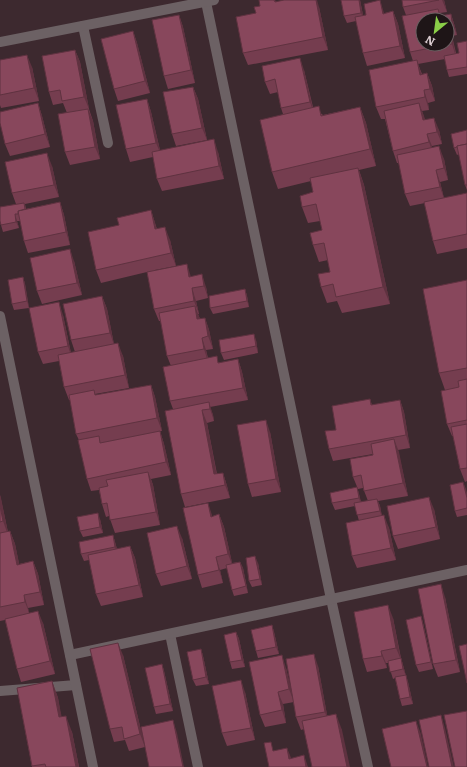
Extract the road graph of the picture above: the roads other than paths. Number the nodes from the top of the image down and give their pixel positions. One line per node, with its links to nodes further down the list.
1 (210, 1): 2 (street); 7 (street)
2 (83, 26): 3 (street); 4 (street)
3 (0, 42)
4 (108, 143)
5 (0, 316): 9 (street)
6 (467, 570): 7 (street)
7 (331, 599): 8 (street); 14 (street)
8 (170, 634): 9 (street); 13 (street)
9 (70, 655): 10 (street)
10 (76, 685): 11 (street); 12 (street)
11 (0, 691)
12 (93, 767)
13 (198, 767)
14 (368, 767)

